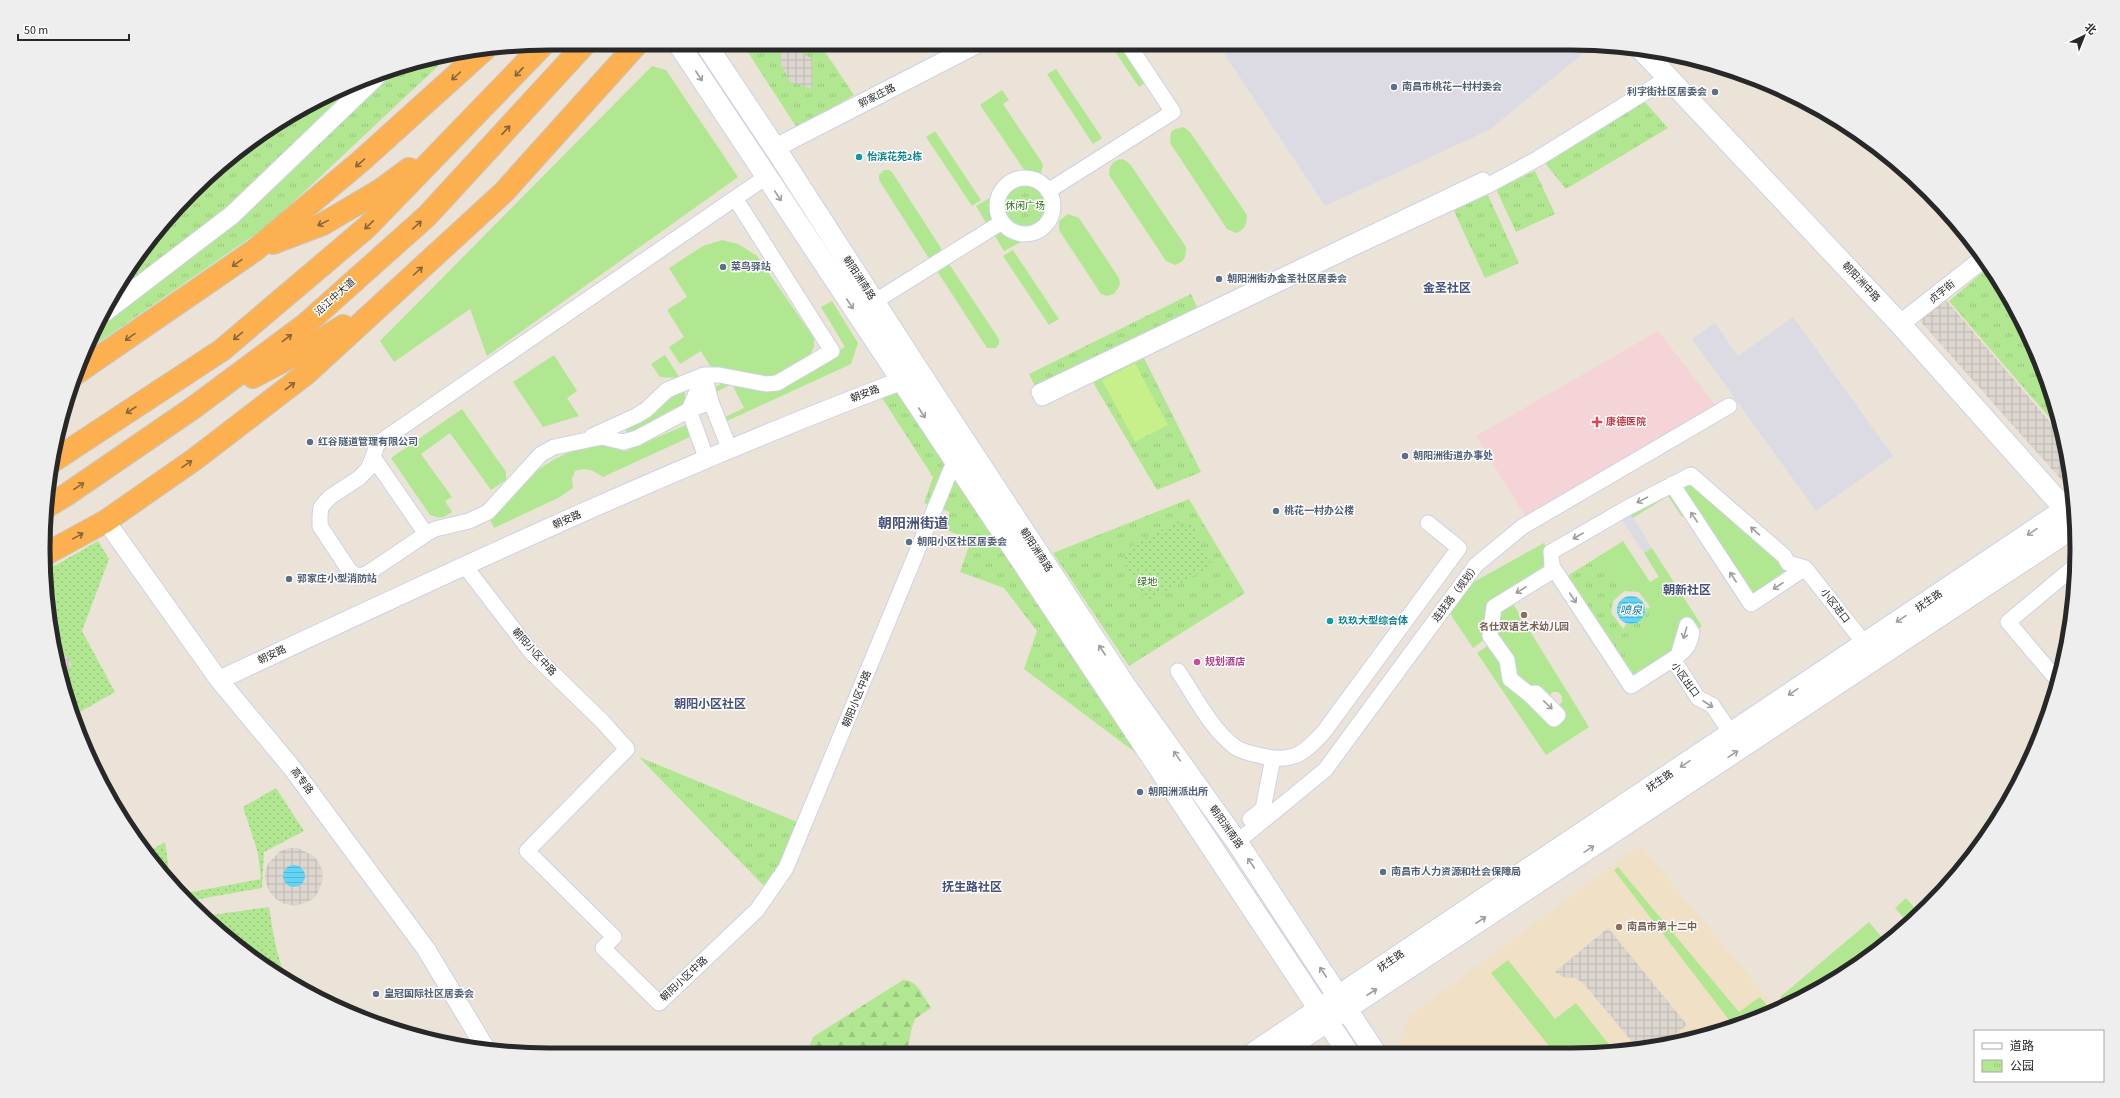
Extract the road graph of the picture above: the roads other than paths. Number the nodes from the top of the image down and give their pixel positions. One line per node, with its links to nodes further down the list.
1 (538, 50): 12 (highway, one-way to 12)
2 (580, 50): 31 (highway, 沿江中大道, one-way to 2)
3 (632, 50): 21 (highway, one-way to 3)
4 (683, 50): 14 (main road, 朝阳洲南路, one-way to 14)
5 (709, 50): 13 (main road, 朝阳洲南路)
6 (960, 50): 13 (street, 郭家庄路)
7 (1132, 50): 16 (street)
8 (478, 55): 19 (highway, one-way to 19)
9 (1648, 56): 10 (main road, 朝阳洲中路)
10 (1668, 78): 15 (street); 24 (main road, 朝阳洲中路)
11 (369, 84): 23 (street)
12 (470, 122): 19 (highway, one-way to 19); 35 (highway, one-way to 35)
13 (775, 148): 22 (main road, 朝阳洲南路)
14 (766, 177): 17 (street); 28 (main road, 朝阳洲南路, one-way to 28)
15 (1487, 186): 15 (street)
16 (1048, 191): 18 (street); 18 (street)
17 (735, 198): 27 (street); 36 (street)
18 (1002, 222): 22 (street)
19 (255, 250): 25 (highway, one-way to 25)
20 (1979, 262): 24 (street, 贞字街)
21 (393, 294): 31 (highway); 44 (highway, one-way to 21)
22 (874, 302): 26 (main road, 朝阳洲南路)
23 (113, 306)
24 (1900, 324): 41 (main road, 朝阳洲中路)
25 (84, 368)
26 (920, 374): 28 (street, 朝安路); 59 (main road, 朝阳洲南路, one-way to 26)
27 (704, 375): 29 (street); 32 (street); 33 (street)
28 (900, 381): 34 (street, 朝安路); 38 (main road, 朝阳洲南路, one-way to 38)
29 (711, 402): 32 (street); 34 (street)
30 (1729, 406): 59 (street, 连抚路（规划）)
31 (193, 408): 40 (highway, 沿江中大道, one-way to 31)
32 (689, 410): 33 (street); 37 (street)
33 (578, 442): 46 (street)
34 (730, 450): 37 (street, 朝安路)
35 (59, 457)
36 (373, 458): 46 (street); 46 (street)
37 (707, 460): 48 (street, 朝安路)
38 (954, 462): 48 (street, 朝阳小区中路); 61 (main road, 朝阳洲南路)
39 (1672, 484): 49 (street, one-way to 39); 49 (street, one-way to 39); 50 (street, one-way to 50)
40 (52, 503)
41 (2069, 511)
42 (2069, 517): 52 (main road, 抚生路, one-way to 52)
43 (2069, 517): 60 (main road, 抚生路, one-way to 43)
44 (106, 521): 47 (highway, one-way to 44); 55 (street, 高专路)
45 (1428, 522): 58 (street)
46 (426, 534)
47 (50, 551)
48 (464, 565): 55 (street, 朝安路)
49 (1805, 568): 52 (street, 小区进口)
50 (1554, 570): 56 (street, one-way to 56); 57 (street, 小区出口, one-way to 57)
51 (2069, 571): 54 (street)
52 (1865, 644): 57 (main road, 抚生路, one-way to 57)
53 (1178, 671): 58 (street)
54 (2054, 676)
55 (219, 680): 62 (street, 高专路)
56 (1529, 694)
57 (1731, 733): 60 (main road, 抚生路, one-way to 60)
58 (1273, 758): 59 (street)
59 (1234, 838): 60 (main road, 朝阳洲南路, one-way to 59)
60 (1344, 1002): 61 (main road, 抚生路); 66 (main road, 朝阳洲南路)
61 (1323, 1016): 63 (main road, 抚生路); 64 (main road, 抚生路); 65 (main road, 朝阳洲南路)
62 (483, 1044)
63 (1263, 1048)
64 (1286, 1048)
65 (1344, 1048)
66 (1372, 1048)

